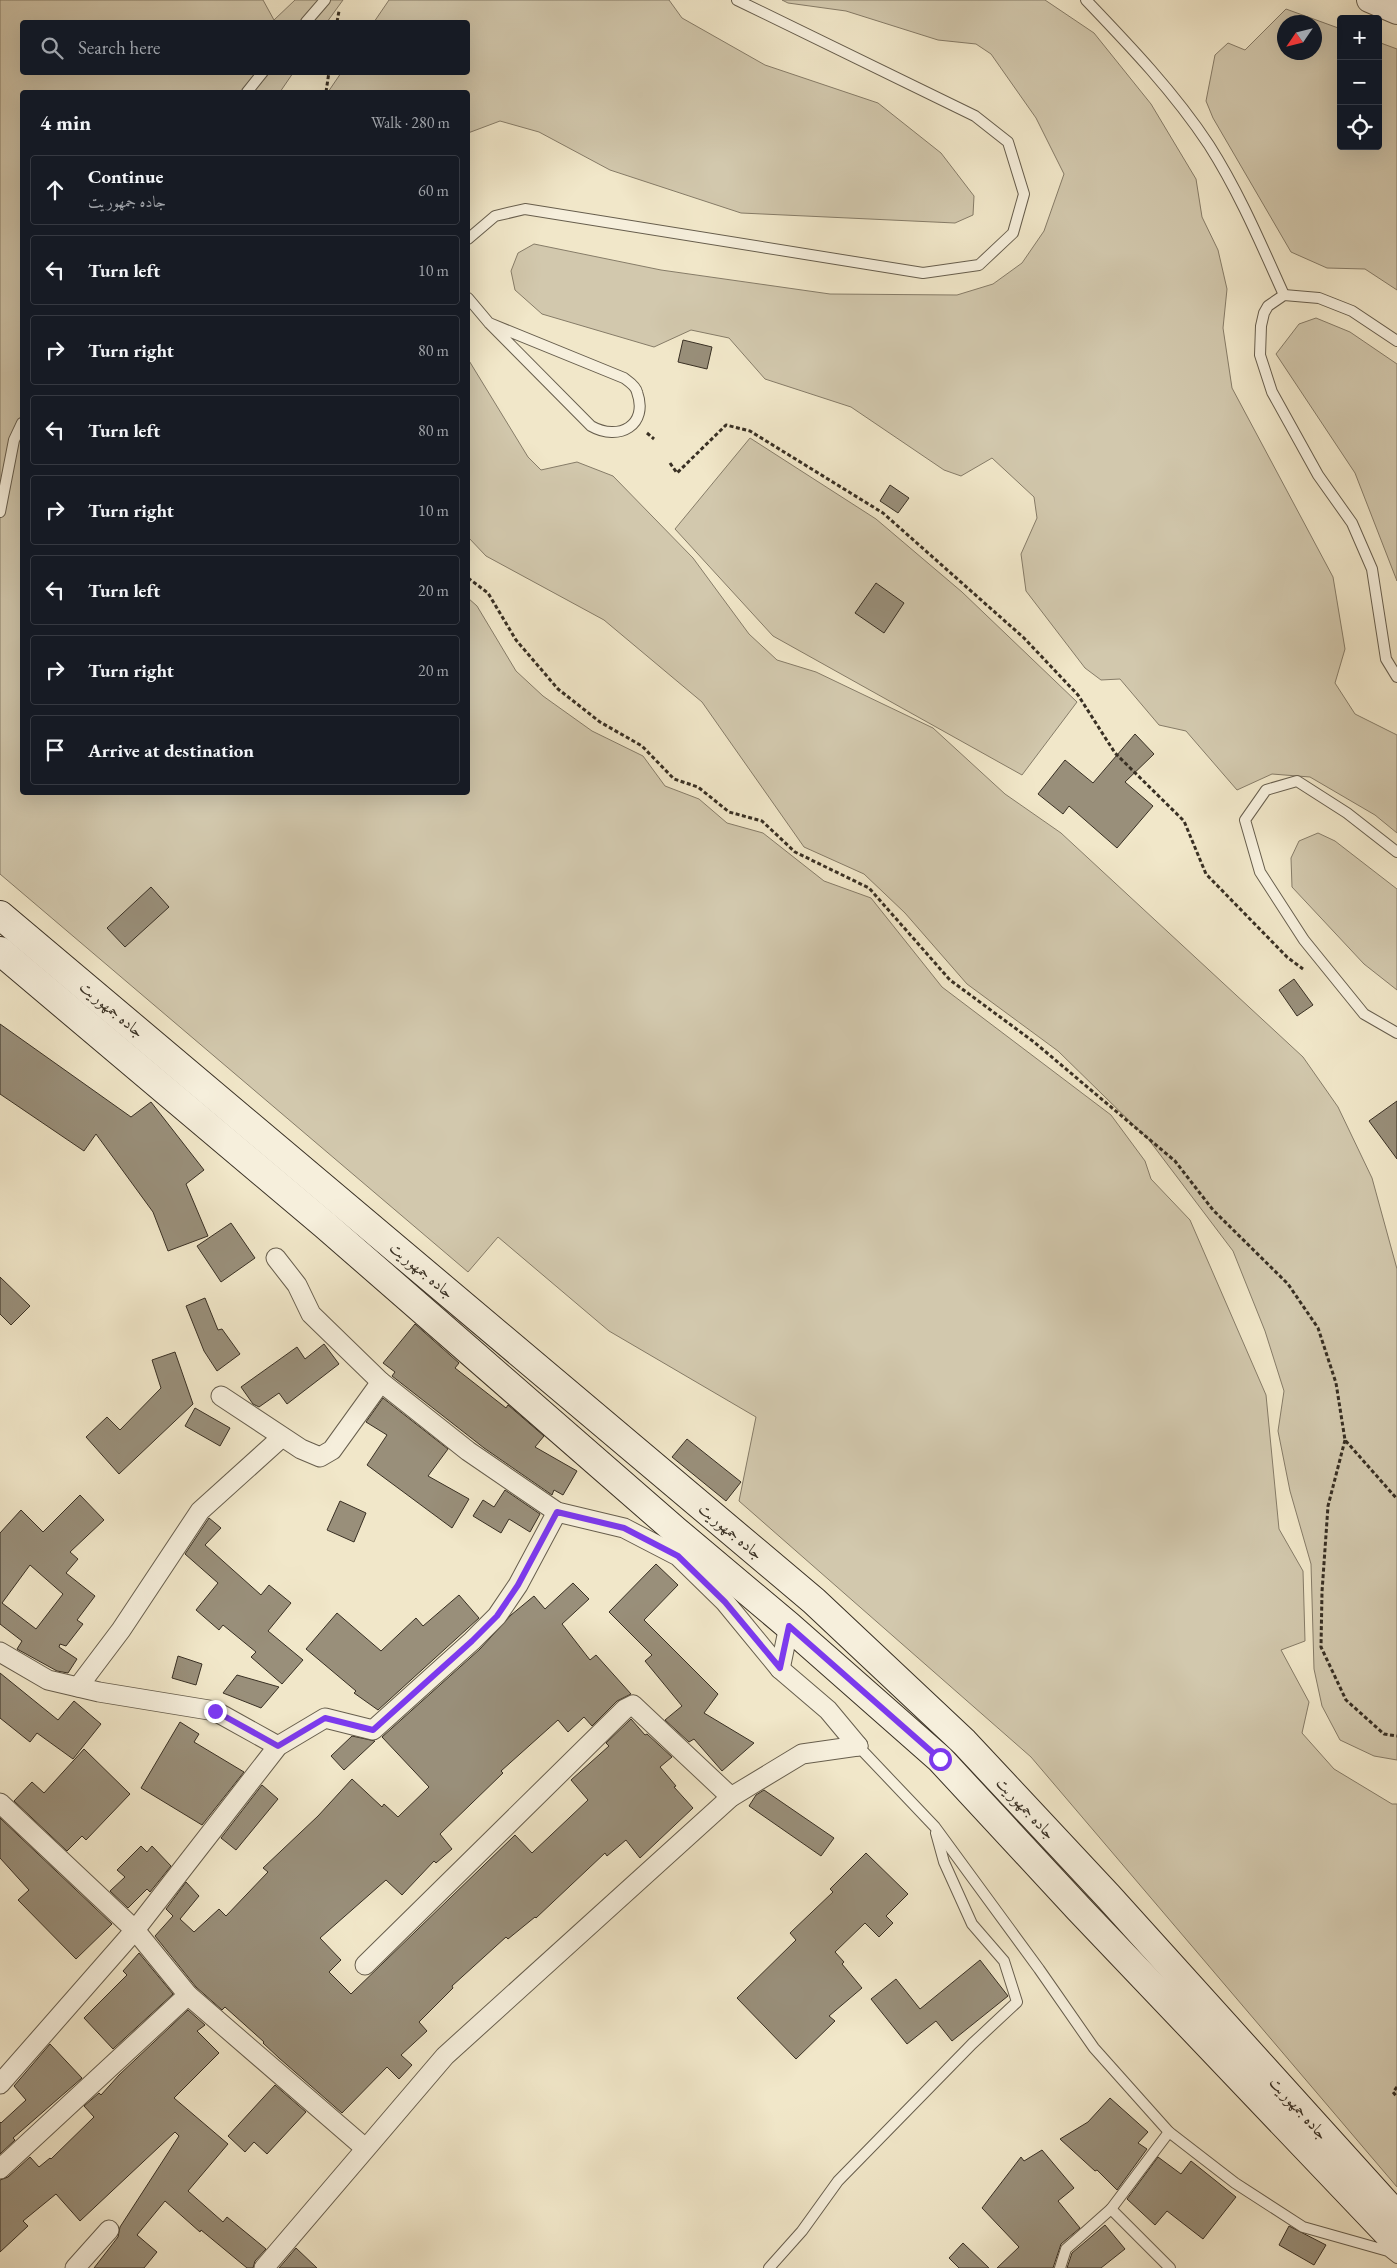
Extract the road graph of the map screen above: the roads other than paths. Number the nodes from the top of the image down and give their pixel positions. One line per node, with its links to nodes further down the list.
1 (325, 0): 4 (lane)
2 (737, 0): 7 (lane)
3 (1086, 0): 8 (lane)
4 (308, 20)
5 (260, 75): 6 (lane)
6 (248, 90)
7 (470, 237)
8 (1284, 295): 11 (lane); 14 (lane)
9 (470, 300): 10 (lane)
10 (489, 323): 10 (lane)
11 (1397, 341)
12 (20, 427): 13 (lane)
13 (0, 512)
14 (1397, 677)
15 (1397, 852): 18 (lane)
16 (0, 915): 41 (main road, جاده جمهوریت)
17 (0, 950): 24 (main road, جاده جمهوریت)
18 (1397, 1032)
19 (276, 1258): 20 (street)
20 (382, 1382): 22 (street); 23 (street)
21 (221, 1396): 22 (street)
22 (282, 1436): 27 (street)
23 (557, 1512): 26 (street); 28 (street)
24 (789, 1626): 26 (street); 43 (main road, جاده جمهوریت)
25 (0, 1652): 27 (street)
26 (780, 1668): 29 (street)
27 (78, 1687): 28 (street)
28 (278, 1746): 33 (street)
29 (858, 1746): 30 (street); 32 (lane)
30 (730, 1797): 34 (street); 38 (street)
31 (0, 1803): 33 (street)
32 (935, 1827): 37 (lane); 47 (lane)
33 (135, 1930): 35 (street); 36 (street)
34 (365, 1965)
35 (188, 1995): 38 (street); 39 (street)
36 (0, 2084)
37 (1169, 2132): 40 (lane); 44 (lane)
38 (365, 2148): 46 (street)
39 (0, 2169)
40 (1111, 2209): 48 (lane); 49 (lane)
41 (1397, 2216)
42 (109, 2230): 45 (street)
43 (1397, 2243)
44 (1397, 2258)
45 (75, 2268)
46 (264, 2268)
47 (769, 2268)
48 (1060, 2268)
49 (1170, 2268)

